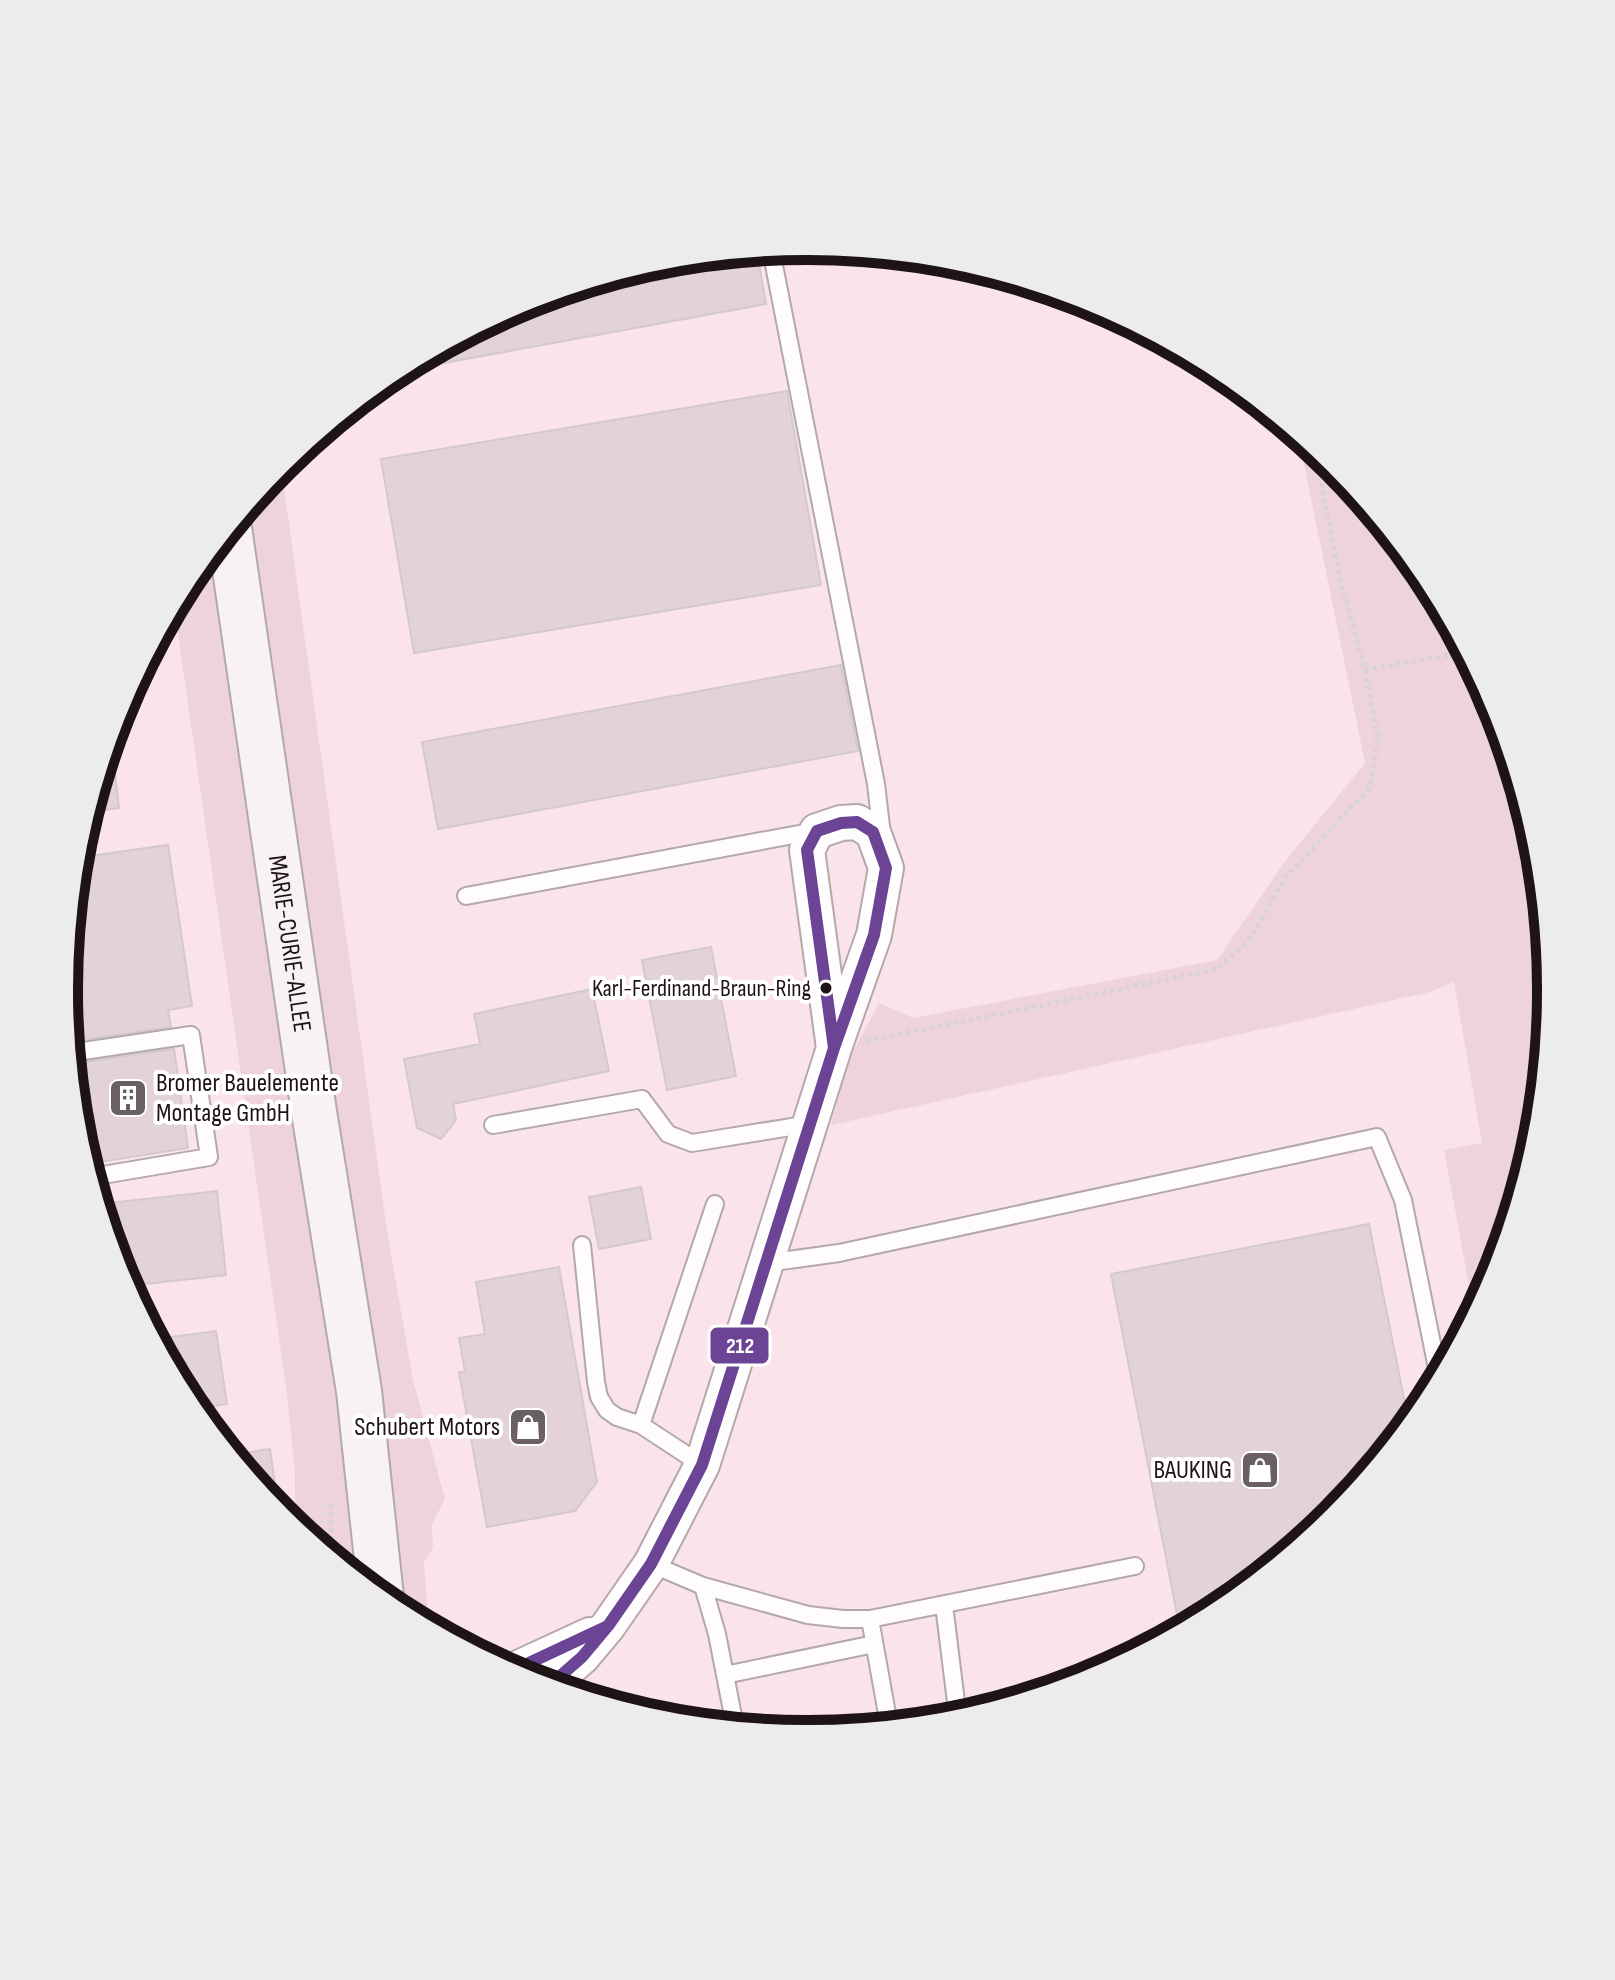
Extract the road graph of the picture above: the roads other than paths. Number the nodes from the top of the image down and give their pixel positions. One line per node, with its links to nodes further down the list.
1 (773, 261): 4 (lane)
2 (231, 543): 19 (main road, MARIE-CURIE-ALLEE)
3 (817, 831): 4 (street); 5 (lane); 6 (street)
4 (886, 868): 6 (street)
5 (466, 896)
6 (834, 1048): 8 (street)
7 (81, 1051): 10 (lane)
8 (812, 1124): 9 (lane); 13 (street)
9 (493, 1125)
10 (102, 1175)
11 (715, 1204): 15 (lane)
12 (582, 1245): 15 (lane)
13 (767, 1263): 14 (lane); 16 (street)
14 (1435, 1361)
15 (641, 1425): 16 (lane)
16 (702, 1465): 17 (street)
17 (651, 1564): 20 (lane); 23 (street)
18 (1135, 1566): 21 (lane)
19 (379, 1581)
20 (703, 1586): 22 (lane); 26 (lane)
21 (944, 1605): 22 (lane); 28 (lane)
22 (870, 1619): 24 (lane)
23 (608, 1626): 25 (street); 27 (street)
24 (874, 1644): 26 (lane); 30 (lane)
25 (527, 1664)
26 (725, 1675): 29 (lane)
27 (560, 1676)
28 (956, 1704)
29 (733, 1715)
30 (887, 1715)

